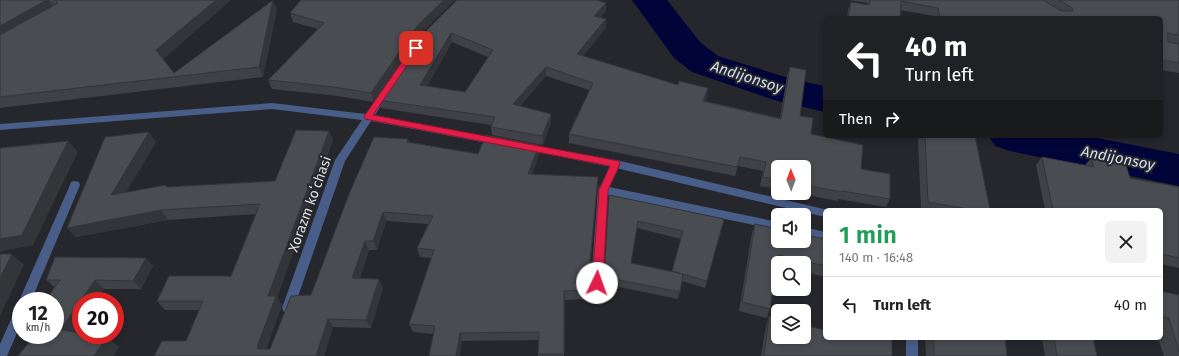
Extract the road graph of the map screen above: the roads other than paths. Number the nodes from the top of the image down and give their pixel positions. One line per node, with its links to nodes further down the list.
1 (394, 80): 2 (street, Xorazm koʻchasi)
2 (368, 117): 3 (street); 4 (street); 13 (street, Xorazm koʻchasi)
3 (0, 127)
4 (616, 164): 6 (street); 7 (street)
5 (74, 185): 12 (street)
6 (603, 190): 8 (street); 11 (street)
7 (823, 213)
8 (771, 225)
9 (811, 233): 10 (street)
10 (823, 236)
11 (597, 283)
12 (29, 292)
13 (285, 318)
14 (12, 331): 16 (street)
15 (912, 340): 17 (street)
16 (1, 356)
17 (912, 356)

